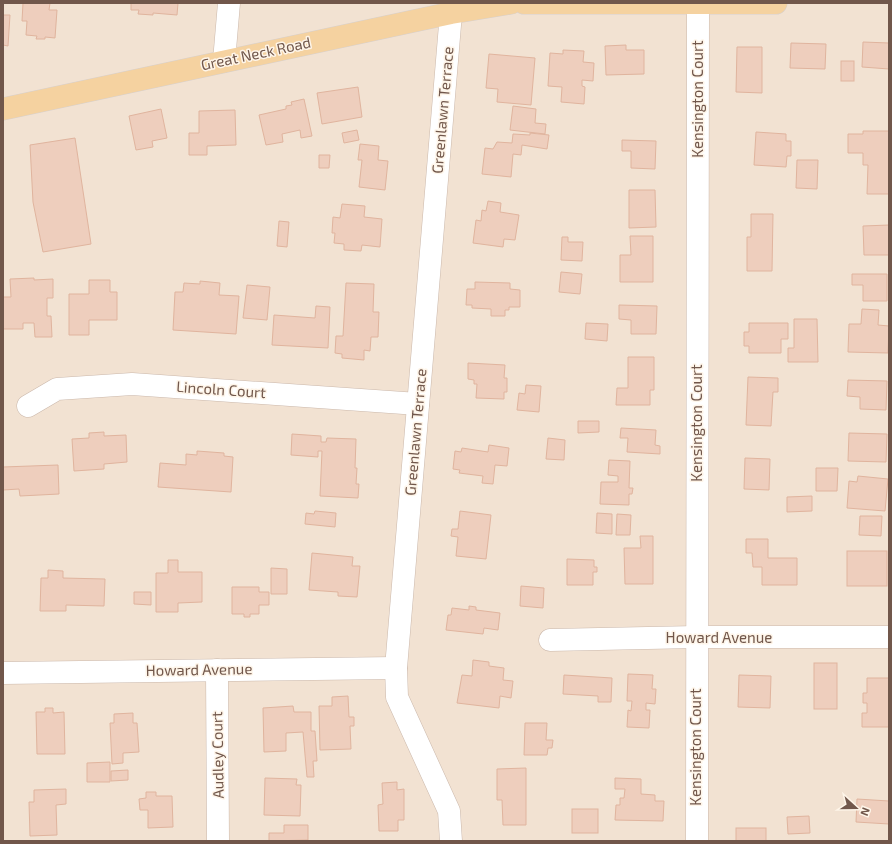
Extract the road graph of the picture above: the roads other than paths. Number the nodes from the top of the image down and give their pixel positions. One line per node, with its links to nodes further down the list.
1 (229, 3): 7 (street)
2 (510, 3): 6 (main road, Great Neck Road)
3 (524, 3): 5 (main road)
4 (776, 3): 5 (main road)
5 (698, 4): 11 (street, Kensington Court)
6 (451, 13): 7 (main road, Great Neck Road); 9 (street, Greenlawn Terrace)
7 (224, 61): 8 (main road, Great Neck Road)
8 (3, 109)
9 (418, 404): 10 (street, Lincoln Court); 14 (street, Greenlawn Terrace)
10 (28, 406)
11 (696, 637): 12 (street, Howard Avenue); 13 (street, Howard Avenue); 19 (street, Kensington Court)
12 (889, 637)
13 (550, 640)
14 (396, 668): 15 (street, Howard Avenue); 18 (street, Greenlawn Terrace)
15 (217, 670): 16 (street, Howard Avenue); 17 (street, Audley Court)
16 (3, 673)
17 (218, 841)
18 (450, 841)
19 (697, 841)

